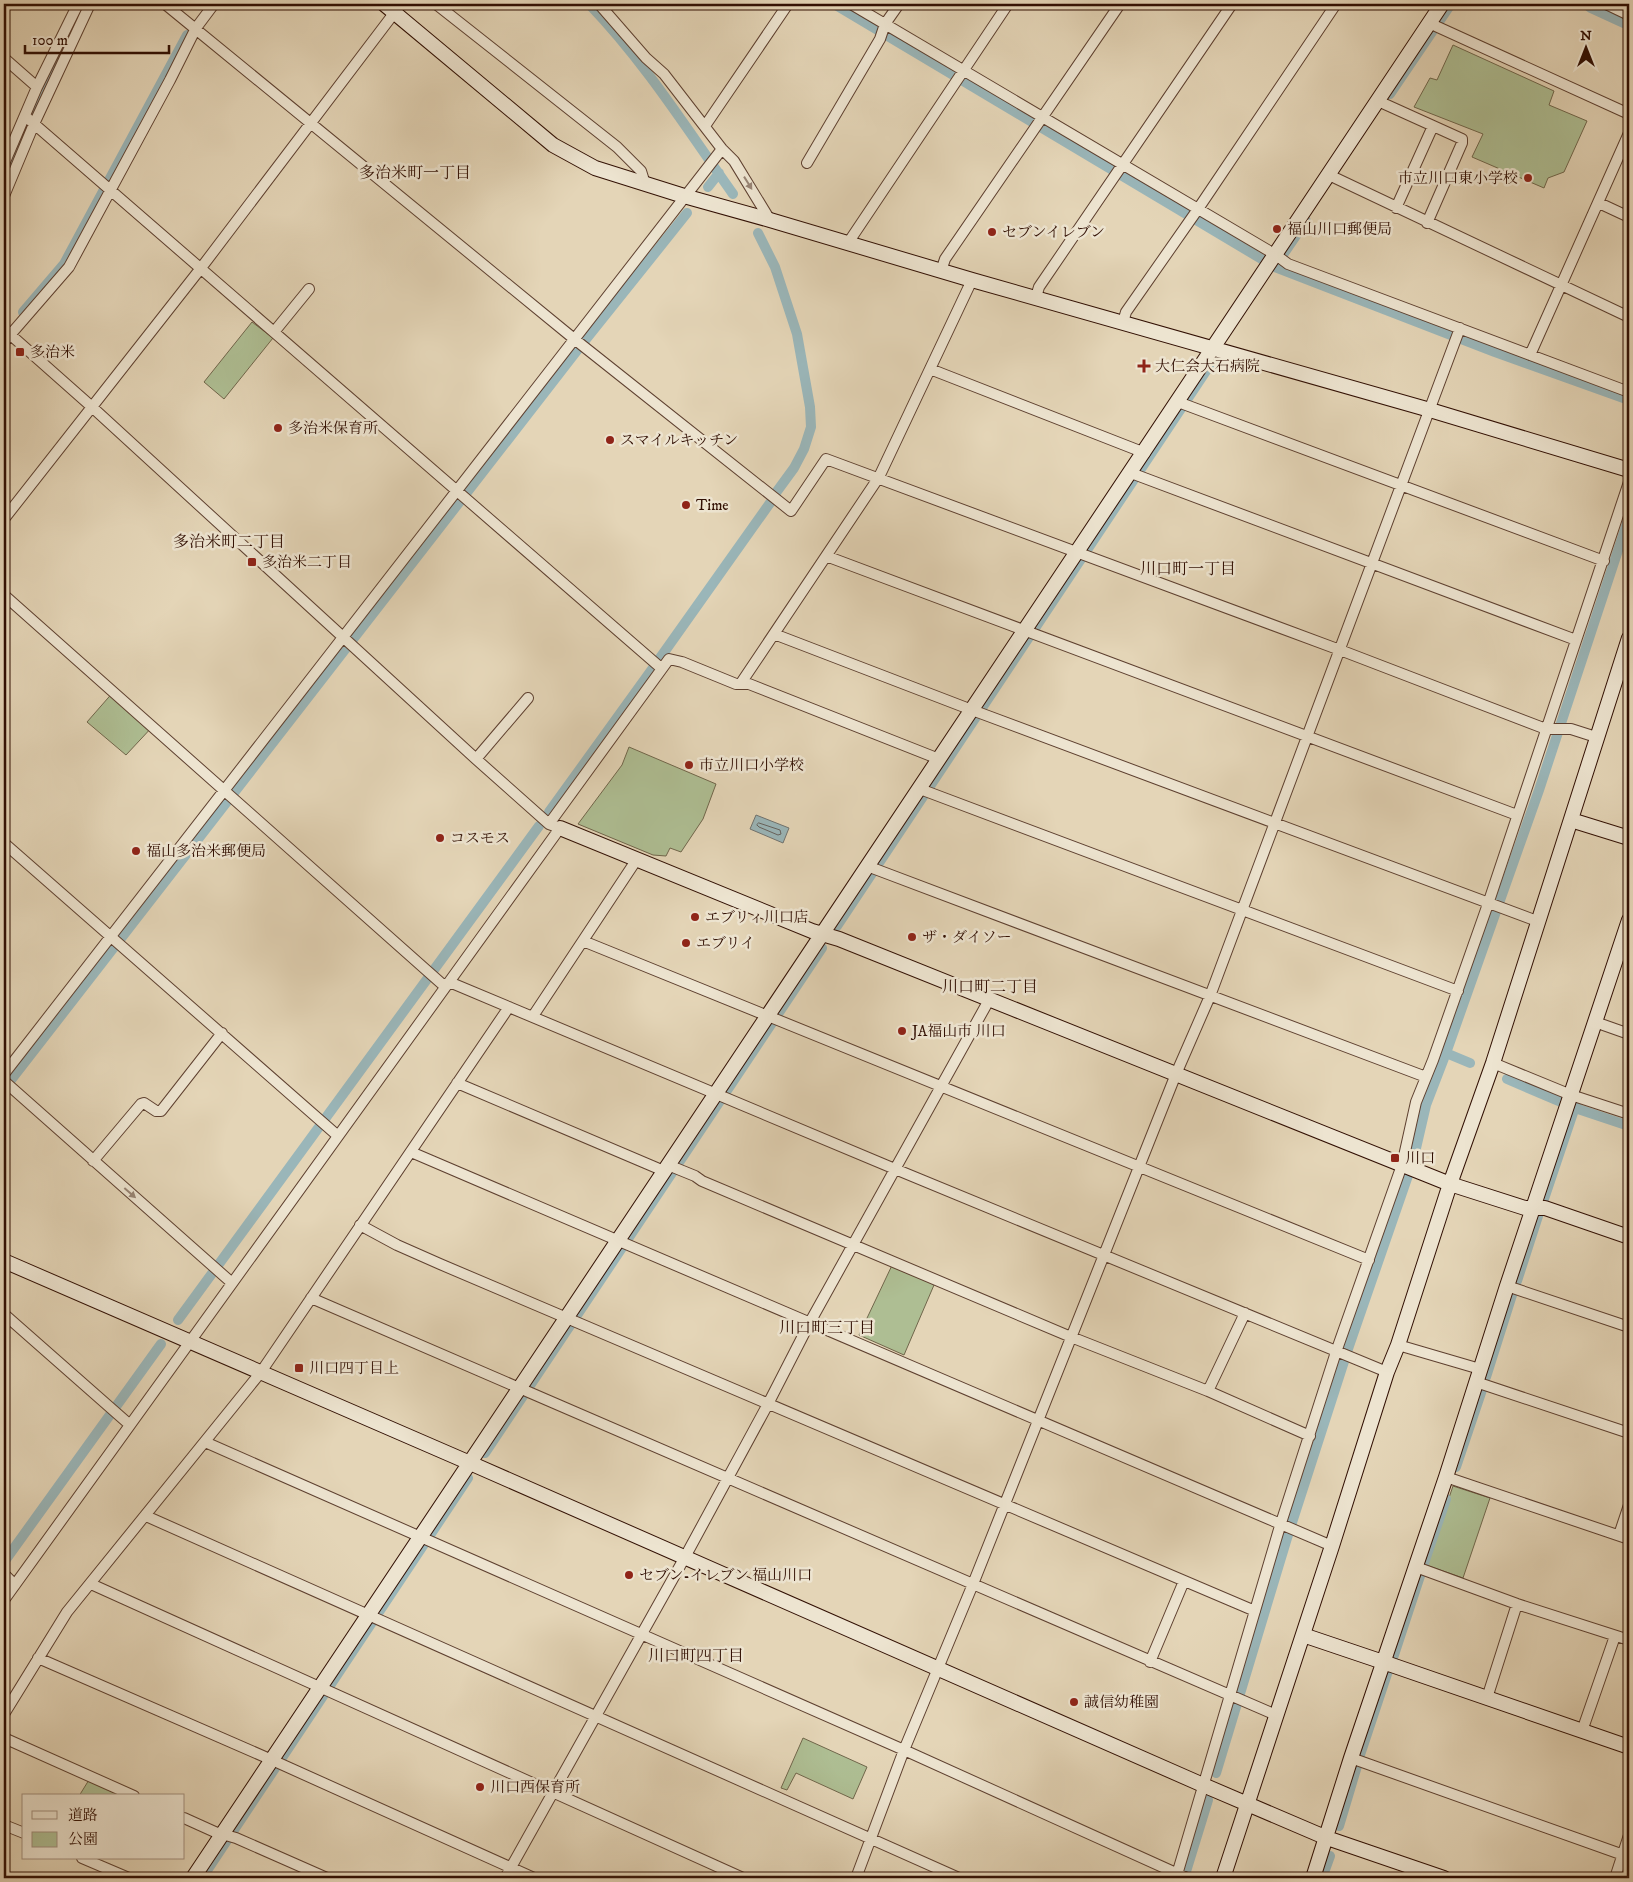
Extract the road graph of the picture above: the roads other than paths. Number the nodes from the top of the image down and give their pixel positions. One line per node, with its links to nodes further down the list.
1 (78, 4): 23 (street)
2 (90, 4): 27 (street)
3 (164, 4): 20 (street)
4 (214, 4): 20 (street)
5 (436, 4): 37 (street)
6 (599, 4): 29 (street)
7 (788, 4): 29 (street)
8 (851, 4): 19 (street)
9 (899, 4): 19 (street)
10 (1008, 4): 22 (street)
11 (1120, 4): 26 (street)
12 (1232, 4): 35 (street)
13 (1336, 4): 43 (street)
14 (1442, 4): 18 (street)
15 (1606, 4): 17 (street)
16 (393, 7): 28 (street); 37 (street)
17 (1629, 15)
18 (1429, 23): 24 (street); 25 (street)
19 (885, 26): 22 (street); 33 (street)
20 (196, 28): 28 (street); 38 (street)
21 (4, 58): 23 (street)
22 (962, 71): 26 (street); 47 (street)
23 (37, 87): 27 (street)
24 (1378, 101): 30 (street); 36 (street)
25 (1629, 114)
26 (1042, 118): 35 (street); 50 (street)
27 (30, 120): 34 (street); 38 (street); 39 (street)
28 (311, 123): 49 (street); 60 (street)
29 (705, 126): 32 (street)
30 (1433, 126): 42 (street); 46 (street)
31 (1629, 134): 41 (street)
32 (722, 149): 40 (street); 45 (street, one-way to 45)
33 (807, 163)
34 (4, 164)
35 (1122, 166): 43 (street); 54 (street)
36 (1329, 175): 42 (street); 48 (street)
37 (645, 184): 40 (street)
38 (111, 190): 49 (street); 59 (street)
39 (4, 196)
40 (684, 196): 45 (street); 60 (street)
41 (1599, 203): 44 (street); 52 (street)
42 (1396, 208): 46 (street)
43 (1197, 210): 48 (street); 56 (street)
44 (1629, 217)
45 (770, 220): 47 (street)
46 (1427, 222): 52 (street)
47 (848, 243): 50 (street)
48 (1272, 260): 57 (street); 61 (street)
49 (201, 268): 58 (street); 66 (street)
50 (941, 271): 51 (street)
51 (972, 280): 54 (street); 63 (street)
52 (1561, 286): 55 (street); 62 (street)
53 (309, 289): 58 (street)
54 (1036, 297): 56 (street)
55 (1629, 318)
56 (1123, 322): 61 (street)
57 (1460, 328): 62 (street); 67 (street)
58 (274, 332): 74 (street)
59 (6, 335): 66 (street)
60 (578, 342): 71 (street); 74 (street)
61 (1212, 349): 65 (street); 67 (street)
62 (1530, 355): 64 (street)
63 (930, 369): 68 (street); 71 (street)
64 (1629, 392)
65 (1178, 402): 68 (street); 73 (street)
66 (92, 407): 75 (street); 85 (street)
67 (1430, 410): 69 (street); 73 (street)
68 (1144, 453): 70 (street)
69 (1629, 470)
70 (1131, 473): 76 (street); 79 (street)
71 (879, 477): 76 (street); 77 (street)
72 (1629, 482): 78 (street)
73 (1402, 486): 78 (street); 79 (street)
74 (461, 494): 85 (street); 87 (street)
75 (4, 518)
76 (1078, 552): 81 (street); 86 (street)
77 (826, 556): 81 (street); 82 (street)
78 (1604, 561): 84 (street)
79 (1372, 564): 84 (street); 86 (street)
80 (4, 595): 97 (street)
81 (1025, 630): 90 (street); 92 (street)
82 (774, 634): 88 (street); 90 (street)
83 (1629, 638): 93 (street)
84 (1576, 640): 91 (street)
85 (347, 641): 94 (street); 97 (street)
86 (1340, 650): 91 (street); 92 (street)
87 (662, 668): 88 (street); 101 (street)
88 (741, 683): 95 (street)
89 (528, 698): 94 (street)
90 (972, 710): 95 (street); 100 (street)
91 (1546, 730): 93 (street); 98 (street)
92 (1308, 736): 98 (street); 100 (street)
93 (1596, 737): 99 (street)
94 (476, 759): 101 (street)
95 (939, 759): 96 (street)
96 (920, 789): 105 (street); 107 (street)
97 (228, 795): 112 (street); 114 (street)
98 (1517, 815): 106 (street)
99 (1571, 820): 102 (street); 109 (street)
100 (1275, 824): 106 (street); 107 (street)
101 (554, 826): 104 (street); 114 (street)
102 (1629, 838)
103 (4, 843): 112 (street)
104 (637, 859): 110 (street); 113 (street)
105 (867, 866): 110 (street); 116 (street)
106 (1488, 904): 109 (street); 115 (street)
107 (1242, 910): 115 (street); 116 (street)
108 (1629, 920): 111 (street)
109 (1537, 921): 124 (street)
110 (822, 934): 117 (street); 119 (street)
111 (1627, 934): 121 (street)
112 (115, 940): 122 (street); 127 (street)
113 (583, 941): 119 (street); 120 (street)
114 (448, 984): 118 (street); 133 (street)
115 (1458, 990): 126 (street)
116 (1210, 996): 125 (street); 126 (street)
117 (989, 1000): 125 (street); 129 (street)
118 (509, 1007): 120 (street); 128 (street)
119 (768, 1015): 129 (street); 130 (street)
120 (533, 1016): 130 (street)
121 (1595, 1022): 123 (street); 131 (street)
122 (222, 1033): 133 (street); 135 (street)
123 (1629, 1034)
124 (1493, 1063): 131 (street); 140 (street)
125 (1176, 1074): 136 (street); 139 (street)
126 (1426, 1077): 139 (street)
127 (6, 1081): 135 (street)
128 (457, 1083): 134 (street); 137 (street)
129 (940, 1085): 136 (street); 138 (street)
130 (715, 1093): 137 (street); 138 (street)
131 (1569, 1101): 132 (street); 141 (street)
132 (1629, 1114)
133 (338, 1136): 149 (street)
134 (410, 1152): 142 (street); 144 (street)
135 (93, 1161): 149 (street, one-way to 149)
136 (1140, 1166): 146 (street); 147 (street)
137 (666, 1168): 144 (street); 145 (street)
138 (896, 1169): 145 (street); 146 (street)
139 (1410, 1169): 140 (street); 147 (street)
140 (1450, 1184): 141 (street); 159 (street)
141 (1533, 1208): 143 (street); 150 (street)
142 (360, 1225): 151 (street); 154 (street)
143 (1629, 1237)
144 (618, 1241): 154 (street); 155 (street)
145 (853, 1244): 155 (street); 157 (street)
146 (1104, 1255): 152 (street); 157 (street)
147 (1369, 1260): 160 (street)
148 (4, 1261): 158 (street)
149 (232, 1283): 158 (street)
150 (1507, 1286): 156 (street); 163 (street)
151 (311, 1298): 161 (street); 164 (street)
152 (1245, 1313): 160 (street); 165 (street)
153 (4, 1314): 168 (street)
154 (566, 1318): 164 (street); 166 (street)
155 (809, 1324): 166 (street); 167 (street)
156 (1629, 1328)
157 (1071, 1337): 165 (street); 167 (street)
158 (190, 1341): 161 (street); 168 (street)
159 (1398, 1345): 162 (street); 163 (street)
160 (1336, 1352): 162 (street); 170 (street)
161 (261, 1372): 171 (street); 172 (street)
162 (1387, 1372): 182 (street)
163 (1478, 1376): 169 (street); 173 (street)
164 (520, 1387): 172 (street); 174 (street)
165 (1208, 1391): 170 (street)
166 (768, 1404): 174 (street); 175 (street)
167 (1038, 1422): 175 (street); 178 (street)
168 (130, 1425): 189 (street)
169 (1629, 1434)
170 (1310, 1436): 178 (street)
171 (205, 1442): 177 (street); 180 (street)
172 (470, 1463): 180 (street); 183 (street)
173 (1446, 1477): 179 (street); 184 (street)
174 (728, 1478): 183 (street); 188 (street)
175 (1005, 1504): 186 (street); 188 (street)
176 (1629, 1505): 179 (street)
177 (146, 1516): 187 (street); 193 (street)
178 (1280, 1526): 182 (street); 192 (street)
179 (1619, 1535): 181 (street)
180 (420, 1537): 193 (street); 194 (street)
181 (1629, 1539)
182 (1332, 1546): 195 (street)
183 (685, 1557): 194 (street); 201 (street)
184 (1416, 1567): 191 (street); 200 (street)
185 (4, 1574): 189 (street)
186 (1184, 1581): 192 (street); 199 (street)
187 (91, 1584): 198 (street); 202 (street)
188 (974, 1584): 199 (street); 201 (street)
189 (15, 1585): 190 (street)
190 (4, 1600)
191 (1517, 1604): 196 (street); 204 (street)
192 (1255, 1611): 203 (street)
193 (368, 1615): 202 (street); 207 (street)
194 (641, 1636): 207 (street); 211 (street)
195 (1302, 1636): 200 (street); 206 (street)
196 (1615, 1636): 197 (street); 208 (street)
197 (1629, 1640)
198 (38, 1658): 205 (street); 213 (street)
199 (1150, 1662): 203 (street)
200 (1383, 1662): 204 (street); 212 (street)
201 (938, 1668): 211 (street); 214 (street)
202 (320, 1688): 213 (street); 215 (street)
203 (1231, 1695): 206 (street); 214 (street)
204 (1487, 1698): 208 (street)
205 (4, 1714)
206 (1276, 1715): 217 (street)
207 (596, 1717): 215 (street); 224 (street)
208 (1582, 1731): 210 (street)
209 (4, 1738): 216 (street)
210 (1629, 1747)
211 (904, 1750): 224 (street); 228 (street)
212 (1352, 1758): 223 (street); 225 (street)
213 (272, 1760): 221 (street); 227 (street)
214 (1203, 1785): 217 (street); 228 (street)
215 (552, 1793): 227 (street); 234 (street)
216 (130, 1794)
217 (1247, 1803): 223 (street); 238 (street)
218 (185, 1818): 221 (street)
219 (4, 1825): 220 (street)
220 (22, 1832)
221 (224, 1834): 230 (street); 231 (street)
222 (1629, 1836): 225 (street)
223 (1327, 1838): 239 (street); 240 (street)
224 (871, 1840): 235 (street); 236 (street)
225 (1626, 1856): 241 (street)
226 (87, 1860): 229 (street)
227 (511, 1868): 232 (street); 233 (street)
228 (1176, 1876): 237 (street)
229 (128, 1878)
230 (193, 1878)
231 (327, 1878)
232 (504, 1878)
233 (534, 1878)
234 (743, 1878)
235 (856, 1878)
236 (959, 1878)
237 (1188, 1878)
238 (1223, 1878)
239 (1313, 1878)
240 (1444, 1878)
241 (1615, 1878)

